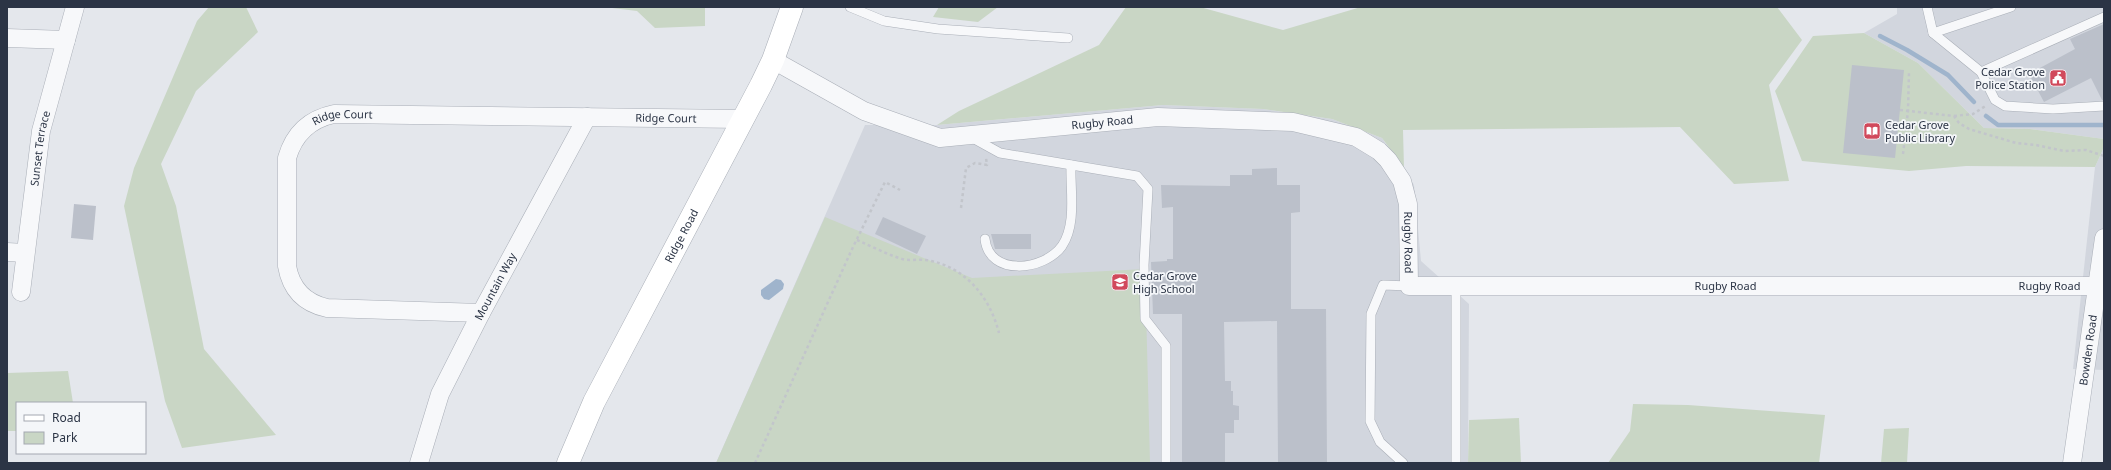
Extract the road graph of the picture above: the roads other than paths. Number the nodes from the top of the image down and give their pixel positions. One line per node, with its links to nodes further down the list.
1 (75, 7): 10 (street, Sunset Terrace)
2 (792, 7): 11 (main road, Ridge Road)
3 (850, 7): 9 (lane)
4 (1927, 7): 7 (lane)
5 (2011, 7): 7 (lane)
6 (2104, 17): 12 (lane)
7 (1933, 33): 12 (lane)
8 (7, 38): 10 (street)
9 (1068, 38)
10 (66, 40): 21 (street, Sunset Terrace)
11 (773, 60): 15 (main road, Ridge Road); 16 (street, Rugby Road)
12 (1980, 72): 13 (lane)
13 (2104, 106)
14 (586, 117): 15 (street, Ridge Court); 26 (street, Mountain Way); 26 (street, Ridge Court)
15 (743, 119): 28 (main road, Ridge Road)
16 (968, 135): 17 (lane); 22 (street, Rugby Road)
17 (1071, 165): 19 (lane); 29 (lane)
18 (2104, 238): 23 (street, Bowden Road)
19 (985, 239)
20 (7, 252): 21 (street)
21 (25, 253): 25 (street, Sunset Terrace)
22 (1409, 286): 24 (street, Rugby Road); 30 (lane)
23 (2097, 286): 24 (street, Rugby Road); 32 (street, Bowden Road)
24 (1456, 287): 31 (lane)
25 (21, 292)
26 (481, 313): 27 (street, Mountain Way)
27 (420, 463)
28 (568, 463)
29 (1166, 463)
30 (1403, 463)
31 (1456, 463)
32 (2072, 463)

